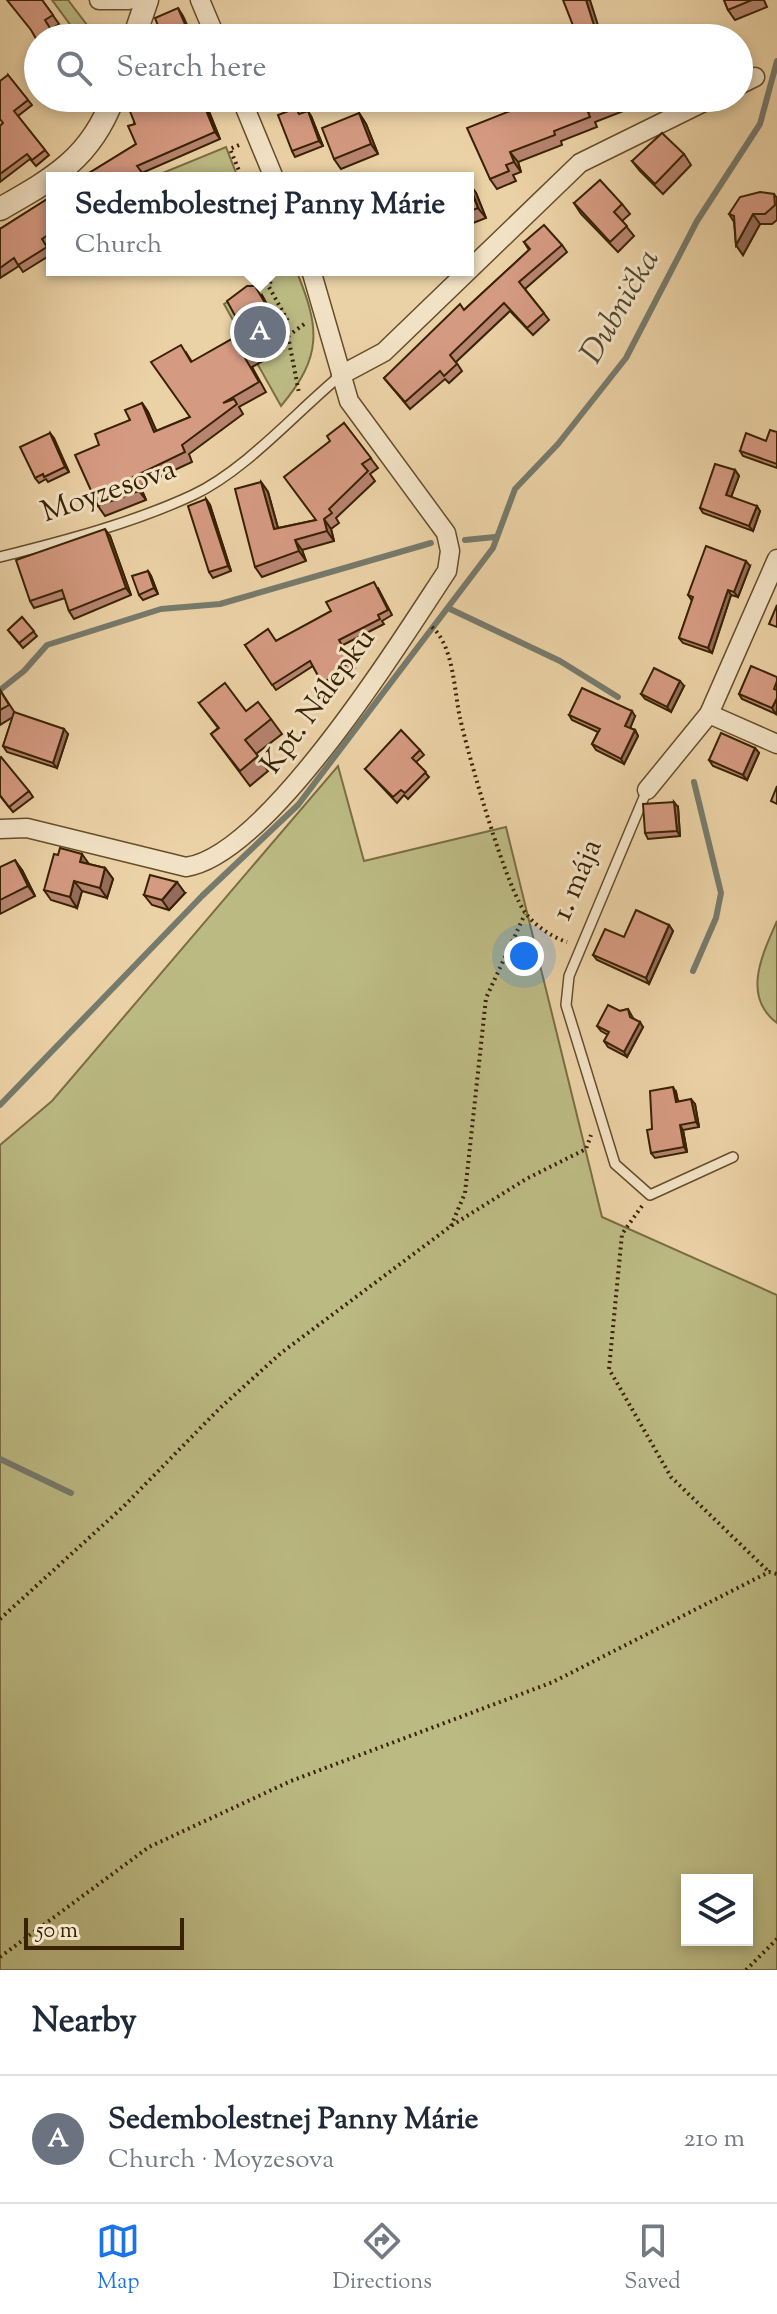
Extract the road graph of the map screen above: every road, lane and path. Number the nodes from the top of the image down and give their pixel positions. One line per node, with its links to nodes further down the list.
1 (99, 0): 2 (street)
2 (129, 0)
3 (147, 0): 5 (street)
4 (200, 0): 6 (street)
5 (139, 24)
6 (210, 24)
7 (107, 112): 11 (street)
8 (247, 112): 10 (street)
9 (684, 112): 16 (street, Moyzesova)
10 (257, 138): 12 (path); 13 (street)
11 (58, 172)
12 (240, 172)
13 (271, 172)
14 (46, 180): 15 (street)
15 (0, 209)
16 (474, 265)
17 (272, 276): 21 (path)
18 (313, 276): 20 (street)
19 (463, 276): 22 (street, Moyzesova)
20 (324, 311): 21 (path); 22 (street)
21 (288, 336): 23 (path)
22 (341, 375): 23 (lane, Moyzesova); 30 (street, Kpt. Nálepku)
23 (302, 407): 24 (lane, Moyzesova)
24 (0, 557)
25 (777, 559): 27 (street, 1. mája)
26 (438, 632): 31 (path)
27 (709, 714): 28 (street); 29 (street, 1. mája)
28 (777, 744)
29 (647, 790): 32 (lane, 1. mája)
30 (0, 829)
31 (525, 914): 32 (path); 36 (path)
32 (580, 946): 33 (lane, 1. mája)
33 (600, 1114): 35 (lane, 1. mája); 36 (path)
34 (733, 1157): 35 (lane)
35 (650, 1195): 37 (path)
36 (451, 1226): 39 (path)
37 (769, 1572): 38 (path); 41 (path)
38 (777, 1574)
39 (0, 1619)
40 (777, 1939): 42 (path)
41 (0, 1957)
42 (746, 1970)

